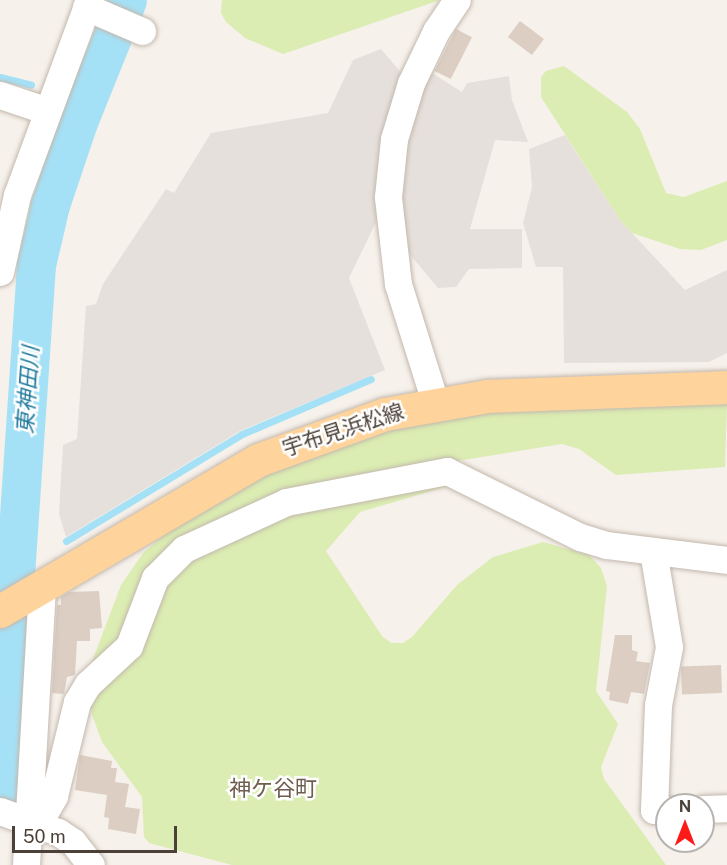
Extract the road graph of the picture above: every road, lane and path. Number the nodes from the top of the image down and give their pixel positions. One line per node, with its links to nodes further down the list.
1 (457, 0): 8 (street)
2 (88, 6): 3 (street); 5 (street)
3 (142, 31)
4 (0, 94): 5 (street)
5 (45, 110): 6 (street)
6 (0, 272)
7 (727, 387): 8 (main road, 宇布見浜松線)
8 (435, 402): 11 (main road, 宇布見浜松線)
9 (653, 551): 10 (street); 13 (street); 14 (street)
10 (727, 560)
11 (40, 586): 12 (main road, 宇布見浜松線); 14 (street)
12 (0, 611)
13 (655, 810)
14 (18, 817): 15 (street); 16 (street)
15 (26, 865)
16 (91, 865)

